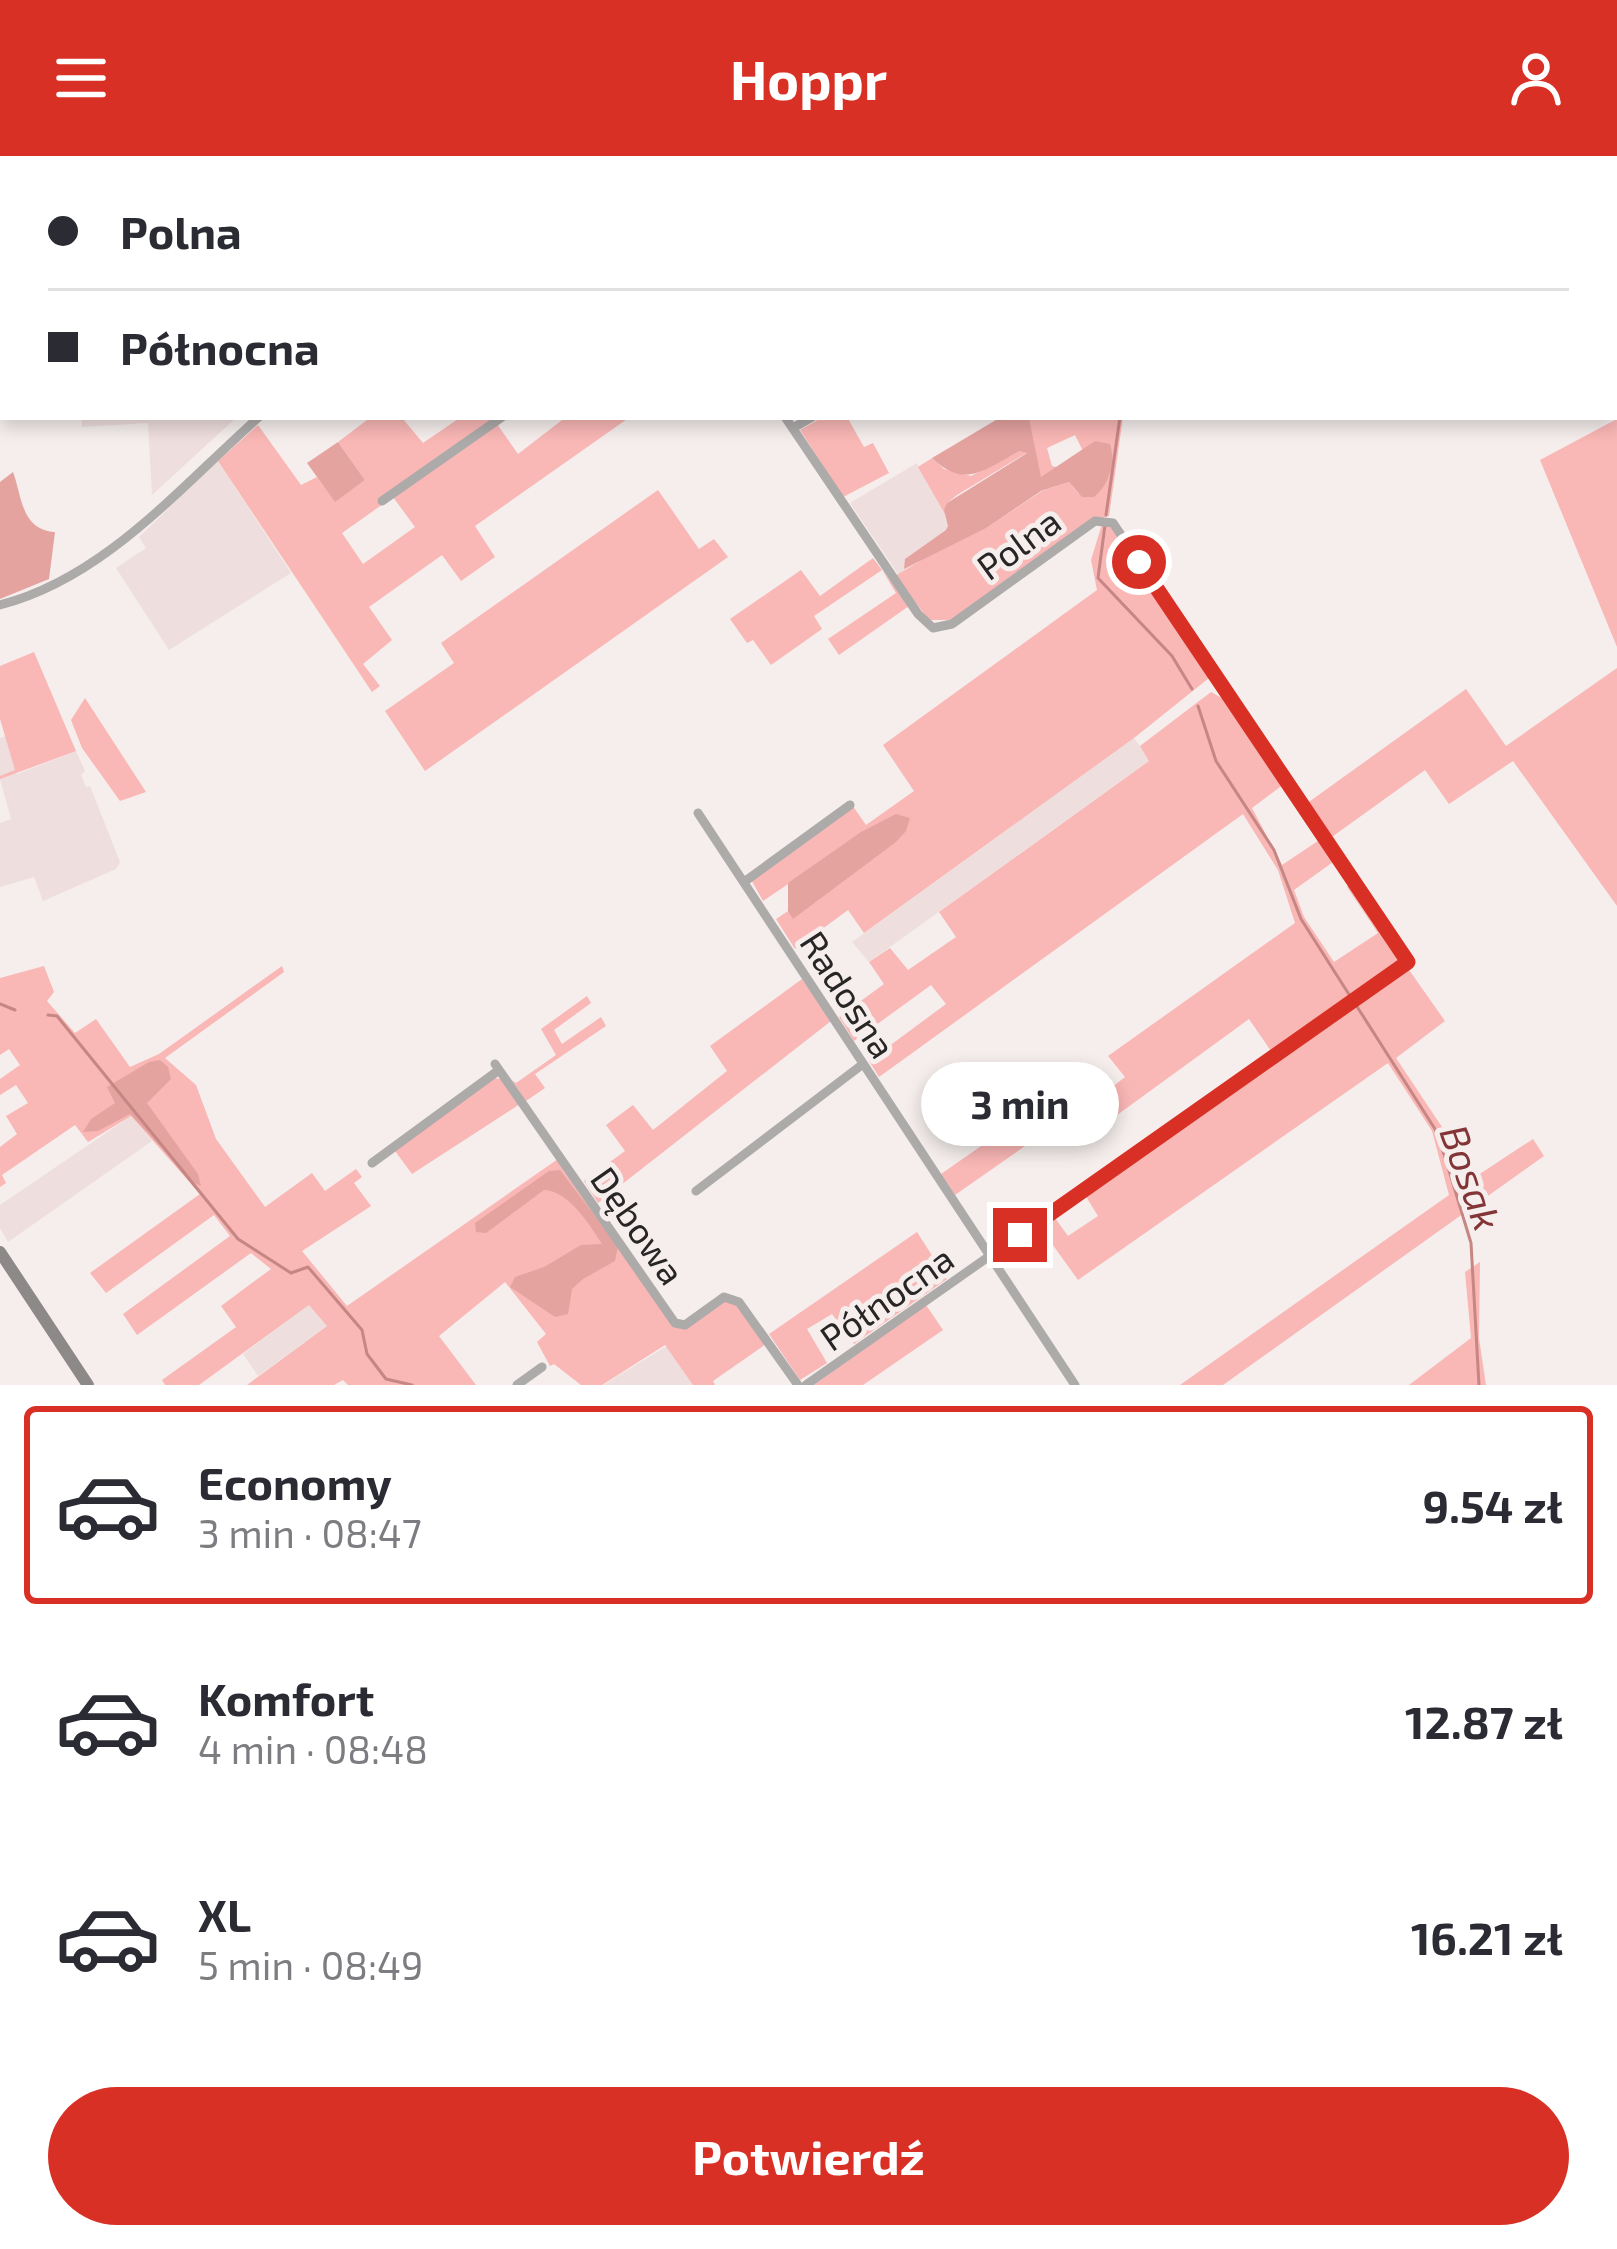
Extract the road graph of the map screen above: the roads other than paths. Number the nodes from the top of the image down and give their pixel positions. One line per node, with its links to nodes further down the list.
1 (256, 420): 7 (street)
2 (498, 420): 6 (street)
3 (787, 420): 5 (street)
4 (807, 420): 5 (street)
5 (793, 428): 11 (street, Polna)
6 (382, 501)
7 (0, 604)
8 (850, 806): 10 (street)
9 (698, 813): 10 (street, Radosna)
10 (744, 882): 12 (street, Radosna)
11 (1408, 962): 16 (street, Północna)
12 (862, 1064): 14 (street); 16 (street, Radosna)
13 (372, 1163): 20 (street, Dębowa)
14 (696, 1191)
15 (0, 1252): 18 (main road)
16 (989, 1258): 20 (street, Północna); 21 (street, Radosna)
17 (542, 1367): 19 (street)
18 (88, 1385)
19 (518, 1385)
20 (802, 1385)
21 (1075, 1385)

